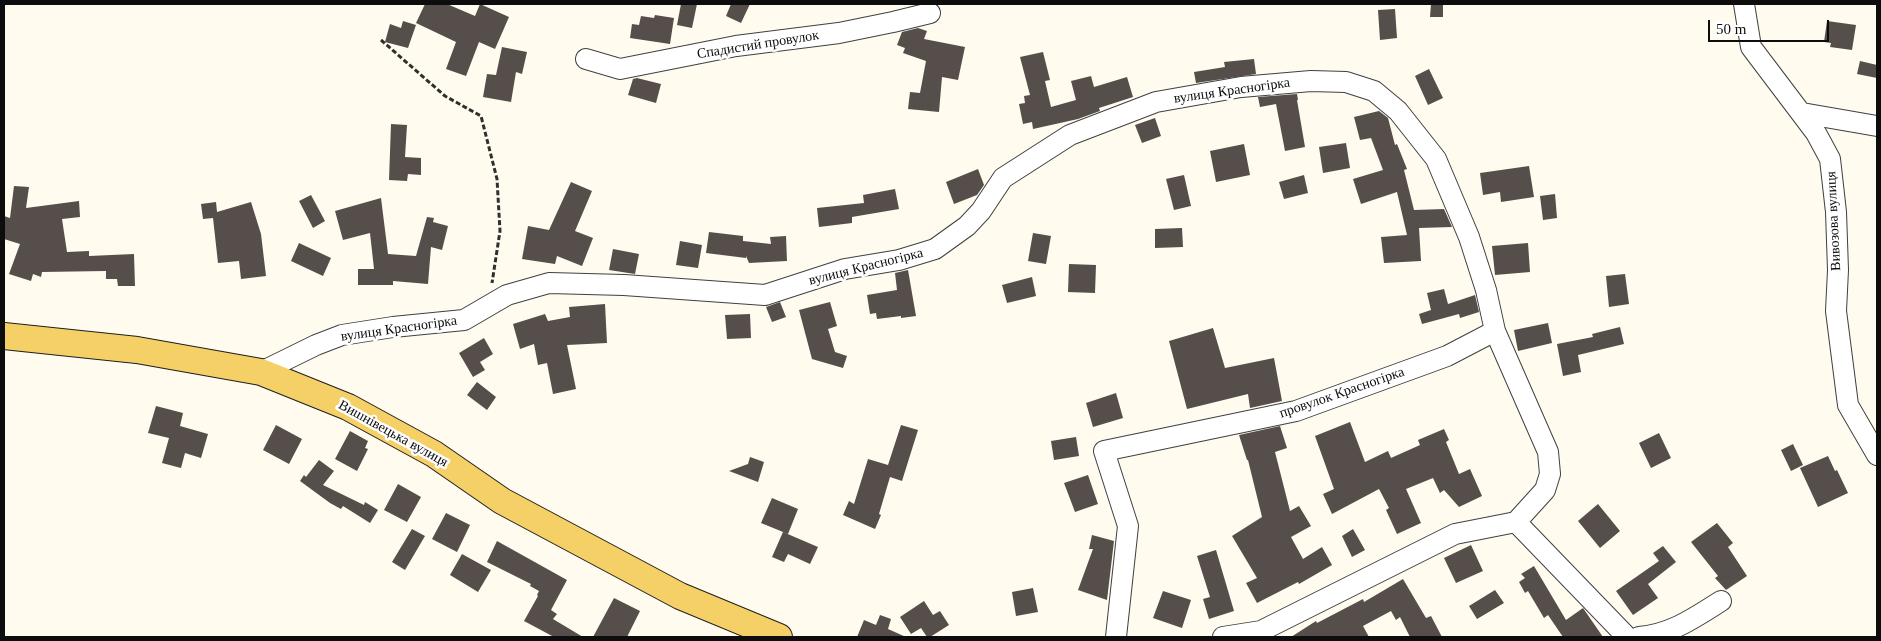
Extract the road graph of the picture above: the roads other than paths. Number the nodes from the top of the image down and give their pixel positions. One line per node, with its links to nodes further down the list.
1 (1744, 4): 4 (street, Вивозова вулиця)
2 (930, 13): 3 (street, Спадистий провулок)
3 (586, 60)
4 (1802, 113): 5 (street); 9 (street, Вивозова вулиця)
5 (1877, 126)
6 (1495, 331): 8 (street, вулиця Красногірка); 10 (street); 13 (street, провулок Красногірка)
7 (4, 336): 8 (main road, Вишнівецька вулиця)
8 (261, 372): 12 (main road, Вишнівецька вулиця)
9 (1877, 455)
10 (1516, 522): 14 (street); 15 (street)
11 (1721, 601): 16 (street)
12 (779, 637)
13 (1116, 637)
14 (1223, 637)
15 (1627, 637)
16 (1639, 637)

